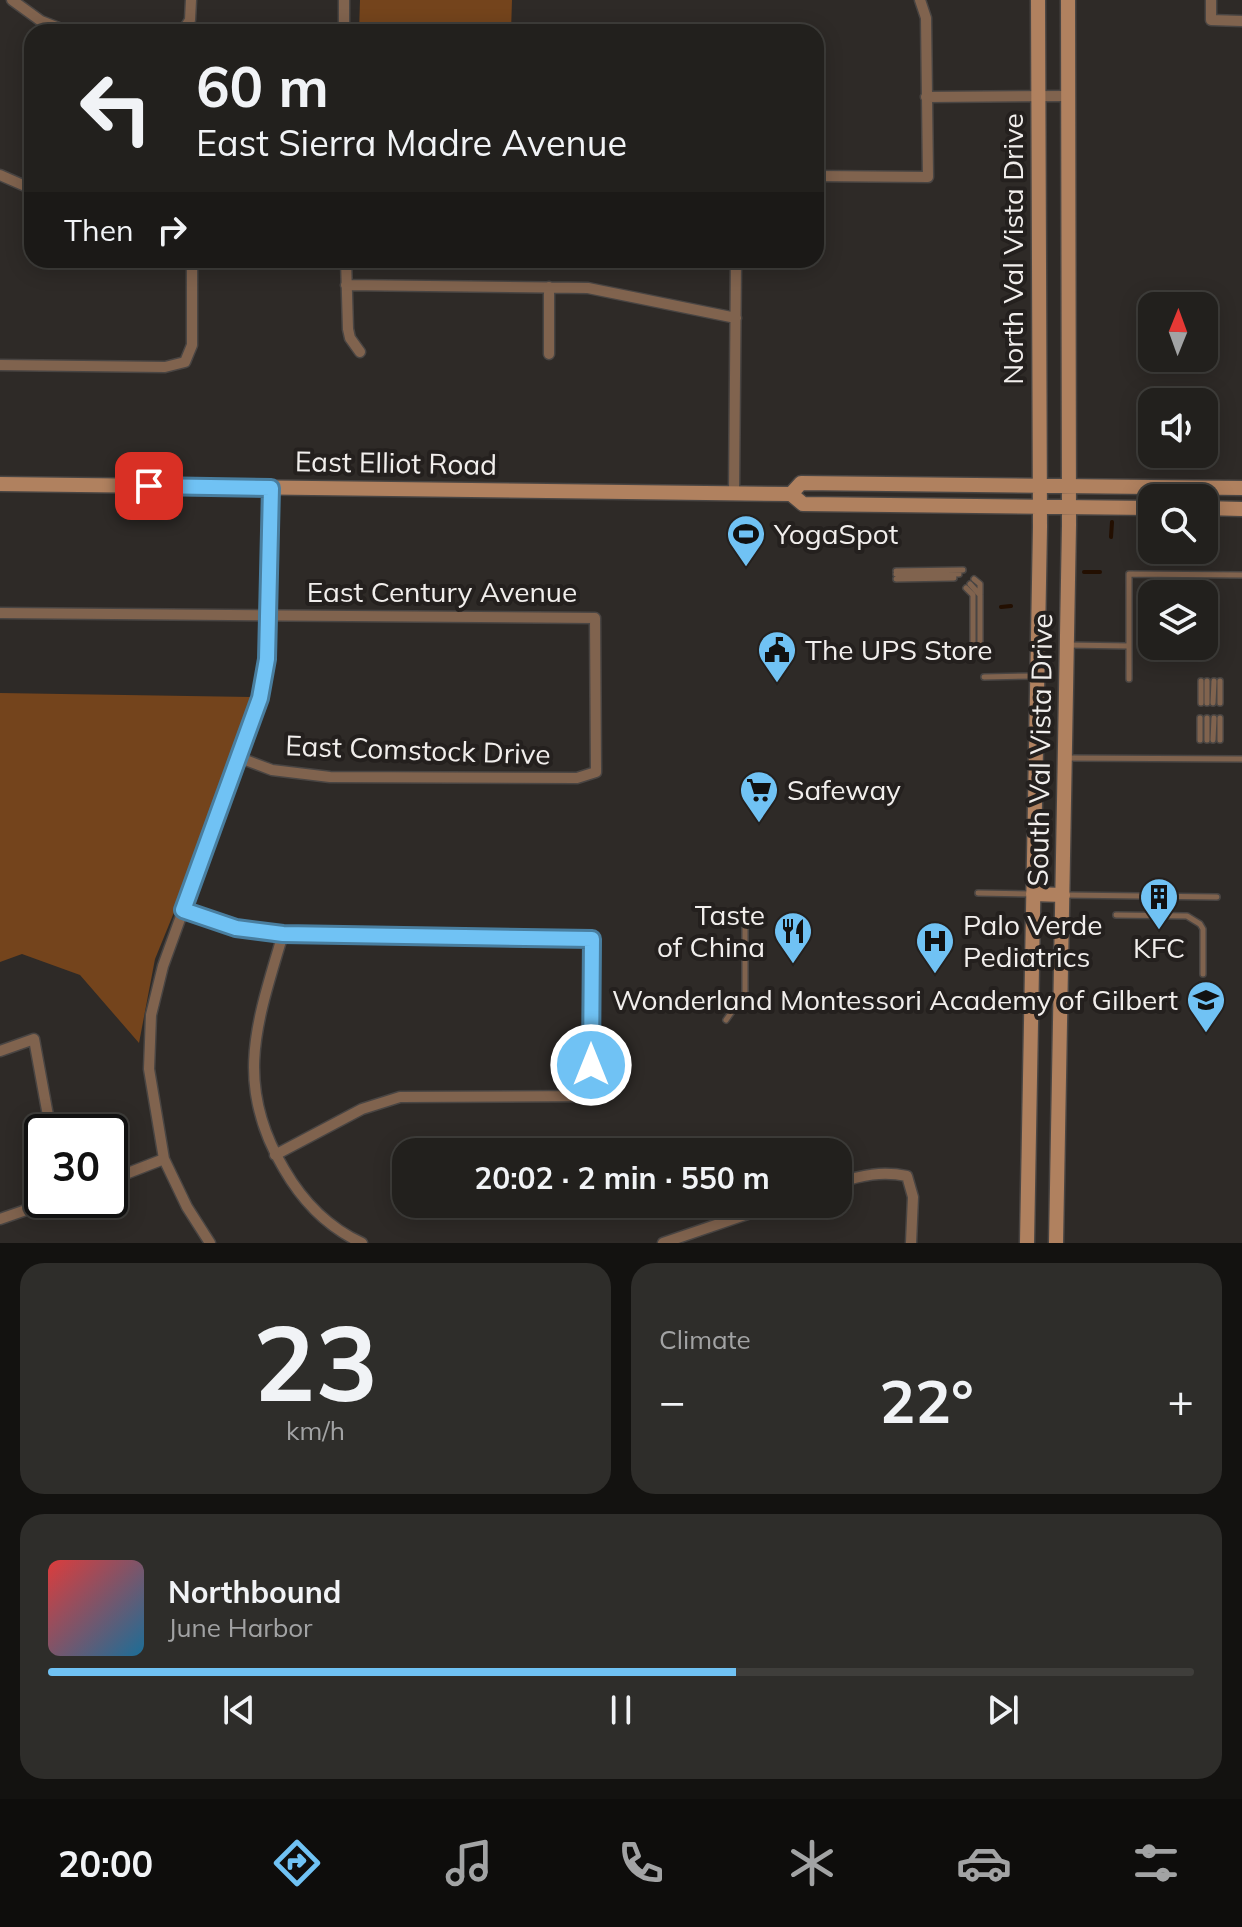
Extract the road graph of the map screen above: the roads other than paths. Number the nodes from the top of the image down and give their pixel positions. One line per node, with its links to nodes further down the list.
1 (12, 0): 9 (street)
2 (191, 0): 10 (street)
3 (344, 0): 11 (street)
4 (920, 0): 13 (street)
5 (1038, 0): 14 (main road, North Val Vista Drive)
6 (1068, 0): 12 (main road, North Val Vista Drive)
7 (1211, 0): 8 (street)
8 (1242, 21)
9 (49, 24)
10 (188, 24)
11 (344, 24)
12 (1068, 96): 14 (street); 34 (main road, North Val Vista Drive)
13 (926, 97): 14 (street); 16 (street)
14 (1039, 97): 33 (main road, North Val Vista Drive)
15 (0, 175): 17 (street)
16 (824, 176)
17 (24, 186)
18 (192, 268): 26 (street)
19 (346, 268): 21 (street)
20 (736, 268): 23 (street)
21 (346, 285): 22 (street); 24 (street)
22 (549, 287): 23 (street); 25 (street)
23 (736, 318): 31 (street)
24 (360, 352)
25 (549, 354)
26 (0, 365)
27 (0, 484): 29 (main road, East Elliot Road)
28 (928, 484): 32 (main road, East Elliot Road); 33 (main road, East Elliot Road); 35 (main road)
29 (271, 488): 31 (main road, East Elliot Road); 42 (street)
30 (1242, 488): 34 (main road, East Elliot Road)
31 (734, 493): 32 (main road, East Elliot Road)
32 (791, 494): 35 (main road, East Elliot Road)
33 (1040, 496): 34 (main road, East Elliot Road); 34 (main road, East Elliot Road); 35 (main road, East Elliot Road); 46 (main road, South Val Vista Drive)
34 (1069, 496): 36 (main road, East Elliot Road); 43 (main road, South Val Vista Drive)
35 (874, 505)
36 (1138, 506)
37 (1218, 508): 38 (main road)
38 (1242, 509)
39 (896, 574): 39 (lane)
40 (1242, 575): 44 (lane)
41 (0, 613): 42 (street, East Century Avenue)
42 (268, 615): 51 (street); 54 (street, East Century Avenue)
43 (1067, 645): 44 (lane); 52 (main road, South Val Vista Drive)
44 (1129, 646): 48 (lane)
45 (976, 653): 45 (lane)
46 (1037, 676): 47 (lane); 56 (main road, South Val Vista Drive)
47 (984, 677)
48 (1129, 679)
49 (1210, 681): 49 (lane)
50 (1210, 718): 50 (lane)
51 (240, 758): 54 (street, East Comstock Drive); 59 (street)
52 (1066, 758): 53 (lane); 57 (main road, South Val Vista Drive)
53 (1242, 759)
54 (596, 772)
55 (978, 893): 56 (lane)
56 (1033, 894): 57 (main road); 78 (main road, South Val Vista Drive)
57 (1063, 895): 58 (lane); 79 (main road, South Val Vista Drive)
58 (1217, 897)
59 (183, 910): 62 (street); 68 (street)
60 (1116, 915): 63 (lane)
61 (745, 927): 64 (lane)
62 (283, 934): 67 (street); 67 (street)
63 (1203, 974)
64 (726, 1020)
65 (0, 1051): 66 (street)
66 (48, 1114)
67 (275, 1155): 75 (street)
68 (164, 1159): 69 (street); 74 (street)
69 (128, 1173)
70 (852, 1178): 77 (street)
71 (24, 1211): 73 (street)
72 (736, 1218): 76 (street)
73 (0, 1219)
74 (210, 1243)
75 (362, 1243)
76 (663, 1243)
77 (911, 1243)
78 (1027, 1243)
79 (1056, 1243)

